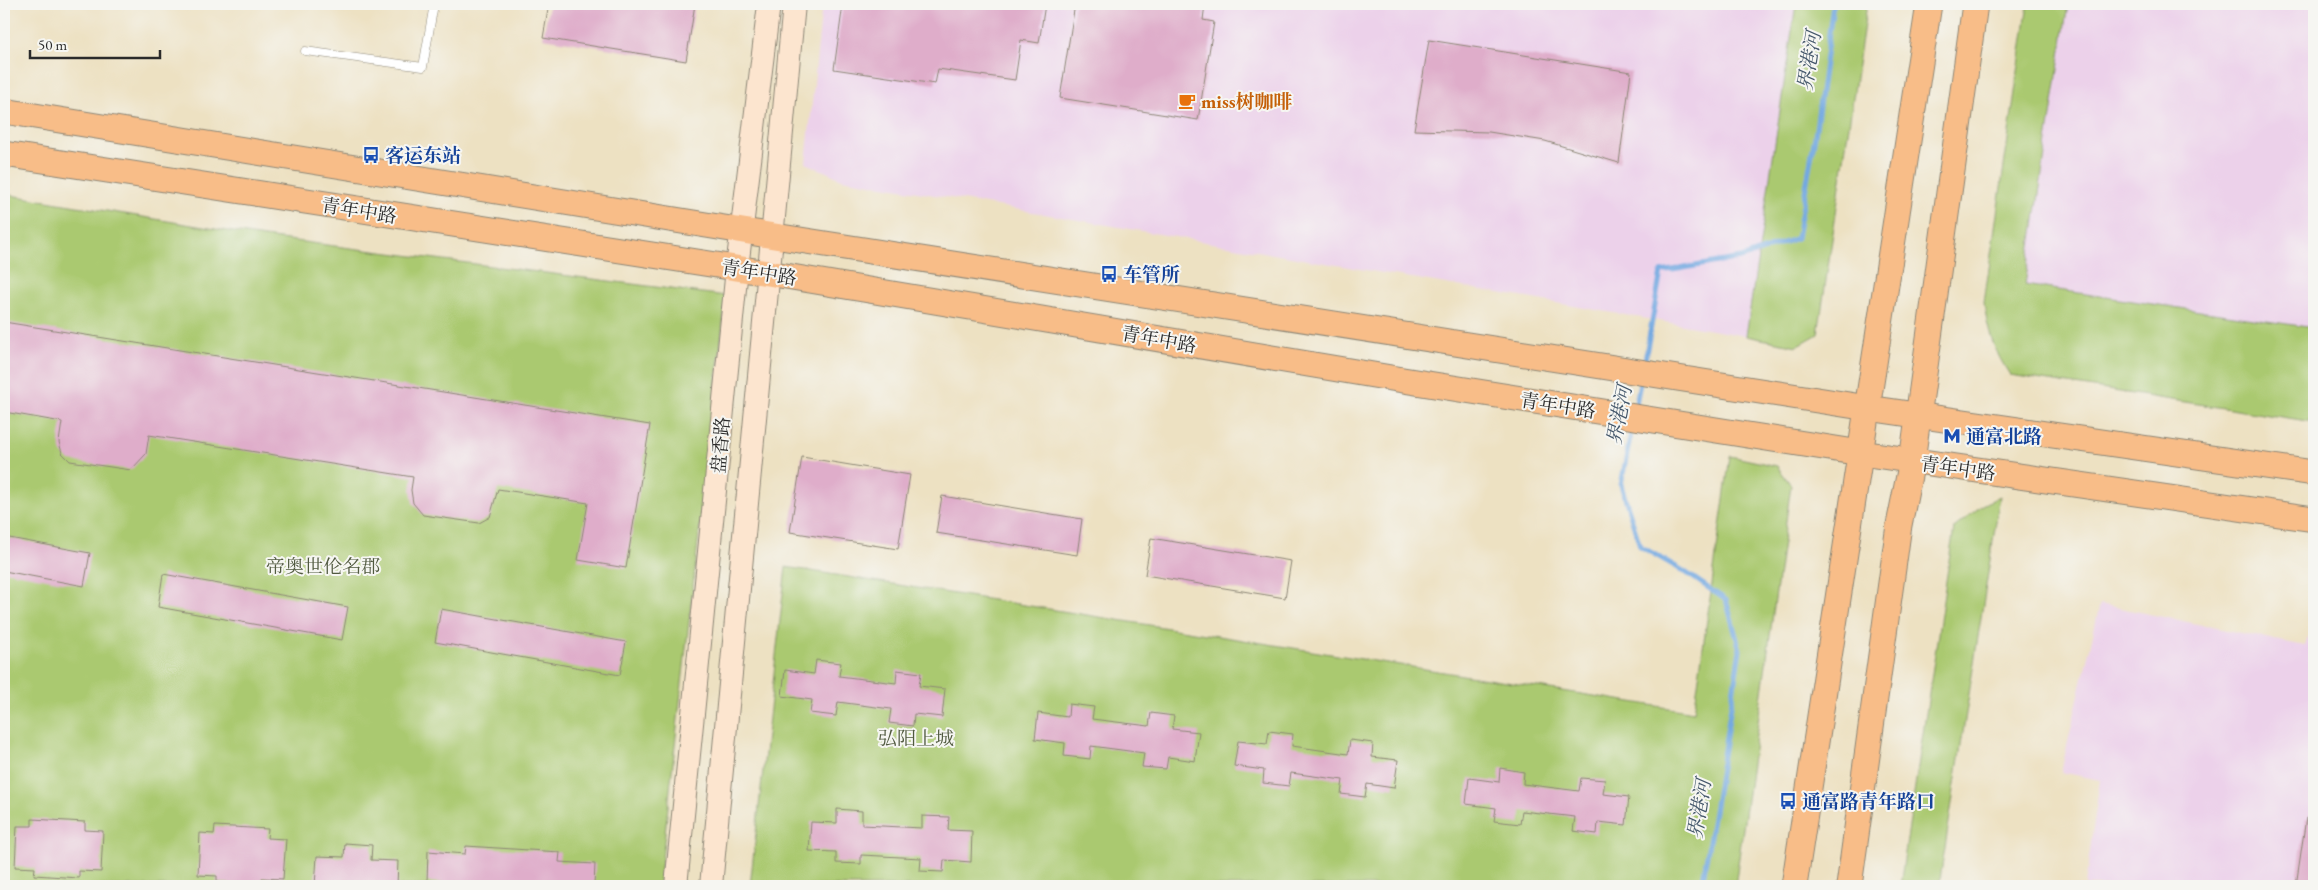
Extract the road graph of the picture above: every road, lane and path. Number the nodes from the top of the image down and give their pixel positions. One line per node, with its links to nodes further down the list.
1 (434, 4): 6 (lane)
2 (769, 4): 9 (street, 盘香路)
3 (794, 4): 10 (street, 盘香路)
4 (1929, 4): 13 (main road)
5 (1975, 4): 14 (main road)
6 (305, 51)
7 (4, 111): 9 (main road, 青年中路)
8 (4, 154): 11 (main road, 青年中路)
9 (743, 231): 10 (main road, 青年中路); 11 (street, 盘香路)
10 (773, 236): 12 (street, 盘香路); 13 (main road, 青年中路)
11 (737, 268): 12 (main road, 青年中路); 19 (street, 盘香路)
12 (768, 272): 15 (main road, 青年中路); 20 (street, 盘香路)
13 (1868, 408): 14 (main road, 青年中路); 15 (main road)
14 (1918, 414): 16 (main road); 17 (main road, 青年中路)
15 (1861, 453): 16 (main road, 青年中路); 21 (main road)
16 (1912, 461): 18 (main road, 青年中路); 22 (main road)
17 (2314, 473)
18 (2314, 519)
19 (676, 886)
20 (711, 886)
21 (1794, 886)
22 (1849, 886)

